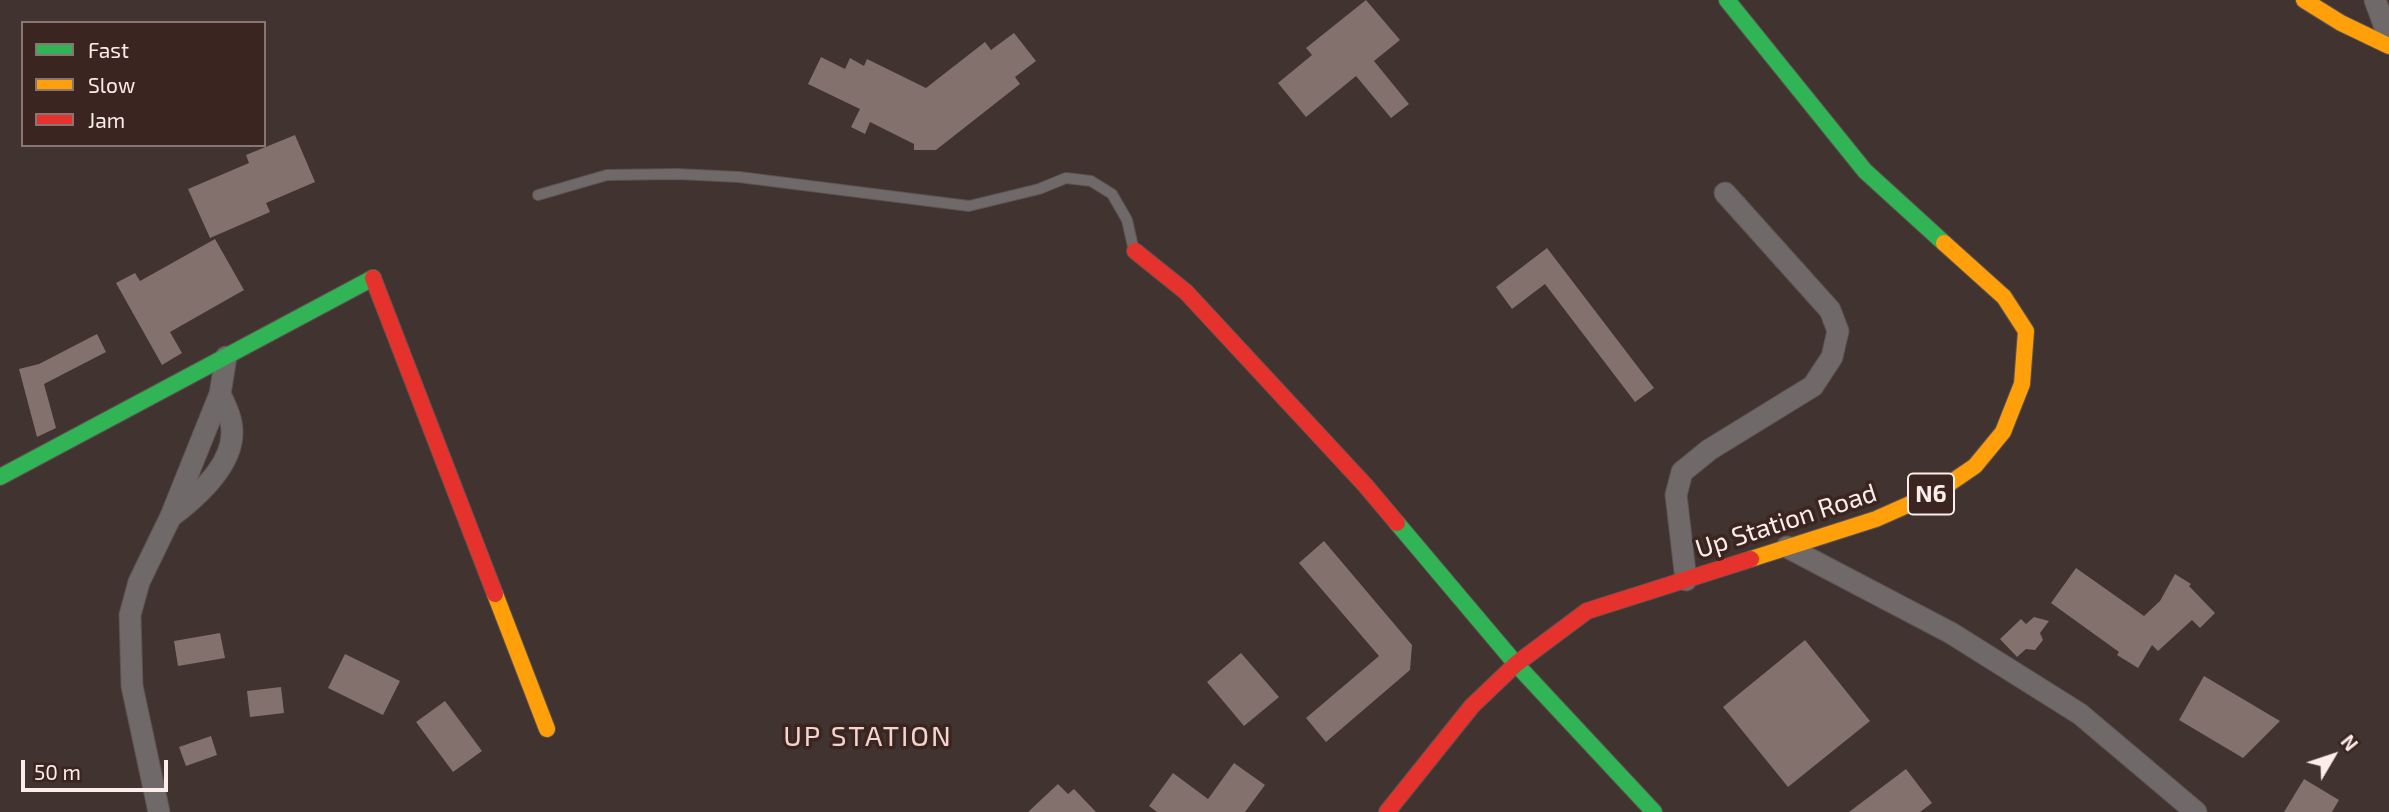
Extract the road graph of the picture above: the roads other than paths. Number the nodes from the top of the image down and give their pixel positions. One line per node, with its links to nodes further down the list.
1 (1727, 0): 13 (main road, Up Station Road / N6)
2 (2304, 0): 5 (main road)
3 (2375, 0): 4 (street)
4 (2389, 38)
5 (2389, 46)
6 (1725, 193): 14 (street)
7 (538, 195): 8 (lane)
8 (1135, 251): 15 (main road)
9 (226, 357): 10 (street); 11 (main road); 16 (main road)
10 (220, 394): 12 (street); 12 (street)
11 (0, 477)
12 (171, 516): 17 (street)
13 (1787, 547): 14 (main road, Up Station Road / N6); 20 (street)
14 (1686, 580): 15 (main road, Up Station Road / N6)
15 (1516, 664): 18 (main road, Up Station Road / N6); 19 (main road)
16 (547, 729)
17 (159, 812)
18 (1387, 812)
19 (1654, 812)
20 (2196, 812)

